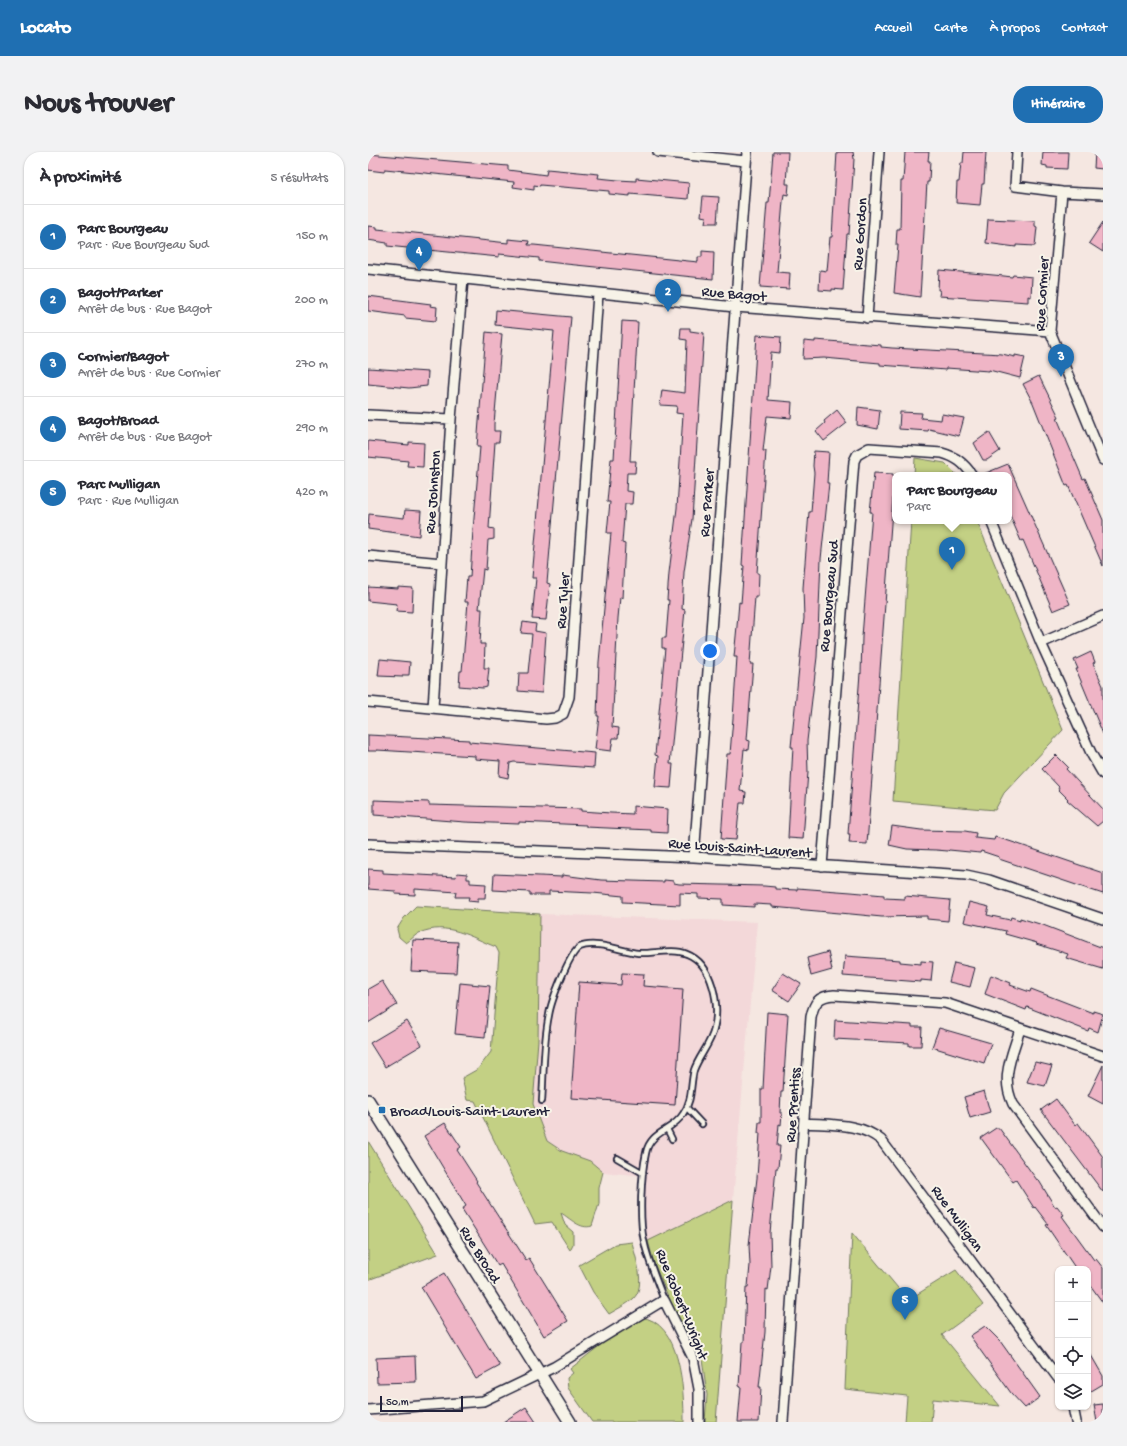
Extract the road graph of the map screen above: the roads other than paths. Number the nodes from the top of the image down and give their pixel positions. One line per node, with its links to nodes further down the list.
1 (658, 152): 4 (street)
2 (880, 152): 11 (street, Rue Gordon)
3 (1017, 152): 5 (street)
4 (746, 156): 10 (street, Rue Parker)
5 (1062, 192): 6 (street); 12 (street, Rue Cormier)
6 (1103, 194)
7 (368, 269): 8 (street, Rue Bagot)
8 (463, 279): 9 (street, Rue Bagot); 14 (street, Rue Johnston)
9 (598, 294): 10 (street, Rue Bagot); 23 (street, Rue Tyler)
10 (735, 307): 11 (street, Rue Bagot); 26 (street, Rue Parker)
11 (867, 318): 12 (street, Rue Bagot)
12 (1050, 331): 15 (street, Rue Cormier)
13 (368, 415): 14 (street)
14 (451, 419): 19 (street, Rue Johnston)
15 (1103, 460)
16 (970, 472): 27 (street, Rue Bourgeau Sud)
17 (992, 524): 21 (street)
18 (368, 556): 19 (street)
19 (442, 563): 23 (street, Rue Johnston)
20 (1103, 616): 21 (street)
21 (1042, 643): 24 (street)
22 (368, 702): 23 (street, Rue Tyler)
23 (434, 708)
24 (1103, 774)
25 (368, 844): 26 (street, Rue Louis-Saint-Laurent)
26 (694, 857): 27 (street, Rue Louis-Saint-Laurent)
27 (822, 866): 28 (street, Rue Louis-Saint-Laurent)
28 (1103, 919)
29 (1020, 1029): 30 (street, Rue Prentiss); 34 (street, Rue Prentiss); 40 (street)
30 (1103, 1056)
31 (368, 1100): 42 (street, Rue Broad)
32 (542, 1101): 33 (lane)
33 (687, 1108): 35 (lane); 36 (lane, Rue Robert-Wright)
34 (805, 1123): 43 (street, Rue Mulligan); 48 (street, Rue Prentiss)
35 (702, 1124)
36 (667, 1129): 37 (lane); 39 (lane, Rue Robert-Wright)
37 (672, 1139)
38 (617, 1158): 39 (lane)
39 (643, 1173): 41 (lane, Rue Robert-Wright)
40 (1103, 1227)
41 (664, 1300): 42 (street); 47 (street, Rue Robert-Wright)
42 (539, 1374): 44 (street); 46 (street, Rue Broad)
43 (1055, 1374)
44 (368, 1410)
45 (1074, 1410): 49 (street)
46 (570, 1422)
47 (698, 1422)
48 (783, 1422)
49 (1076, 1422)

